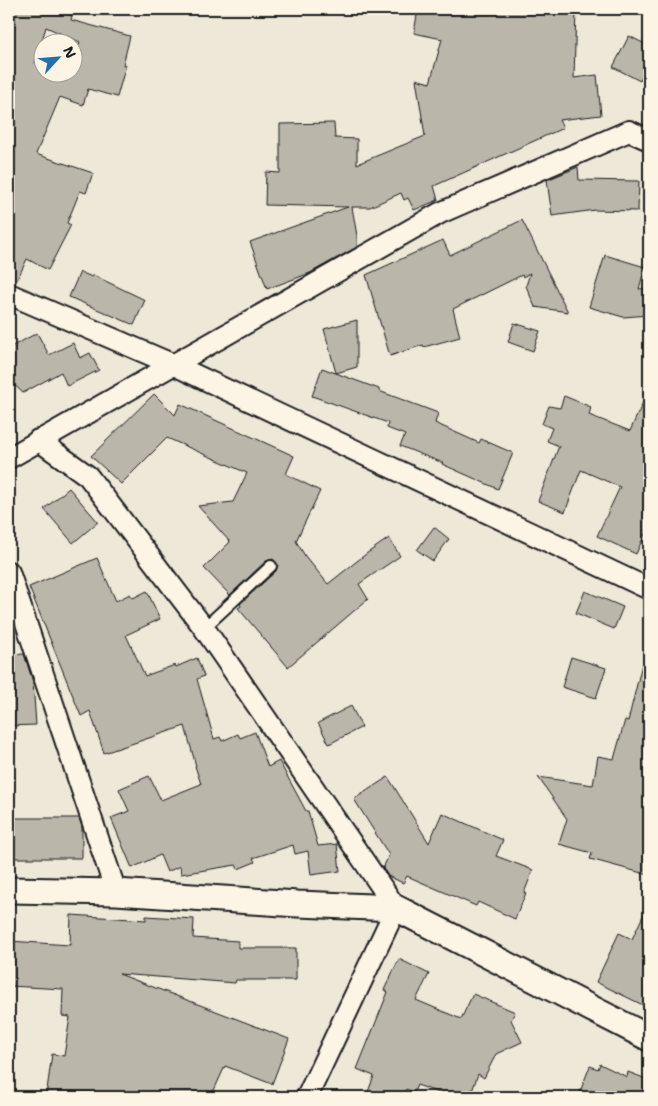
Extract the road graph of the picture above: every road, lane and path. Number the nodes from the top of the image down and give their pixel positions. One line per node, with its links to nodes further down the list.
1 (649, 140): 3 (street)
2 (9, 294): 3 (street)
3 (174, 365): 4 (street); 8 (street)
4 (38, 440): 5 (street); 9 (street)
5 (9, 458)
6 (271, 566): 9 (lane)
7 (9, 572): 11 (street)
8 (649, 589)
9 (204, 628): 12 (street)
10 (9, 890): 11 (street)
11 (116, 892): 12 (street)
12 (396, 908): 13 (street); 14 (street)
13 (649, 1038)
14 (307, 1097)

